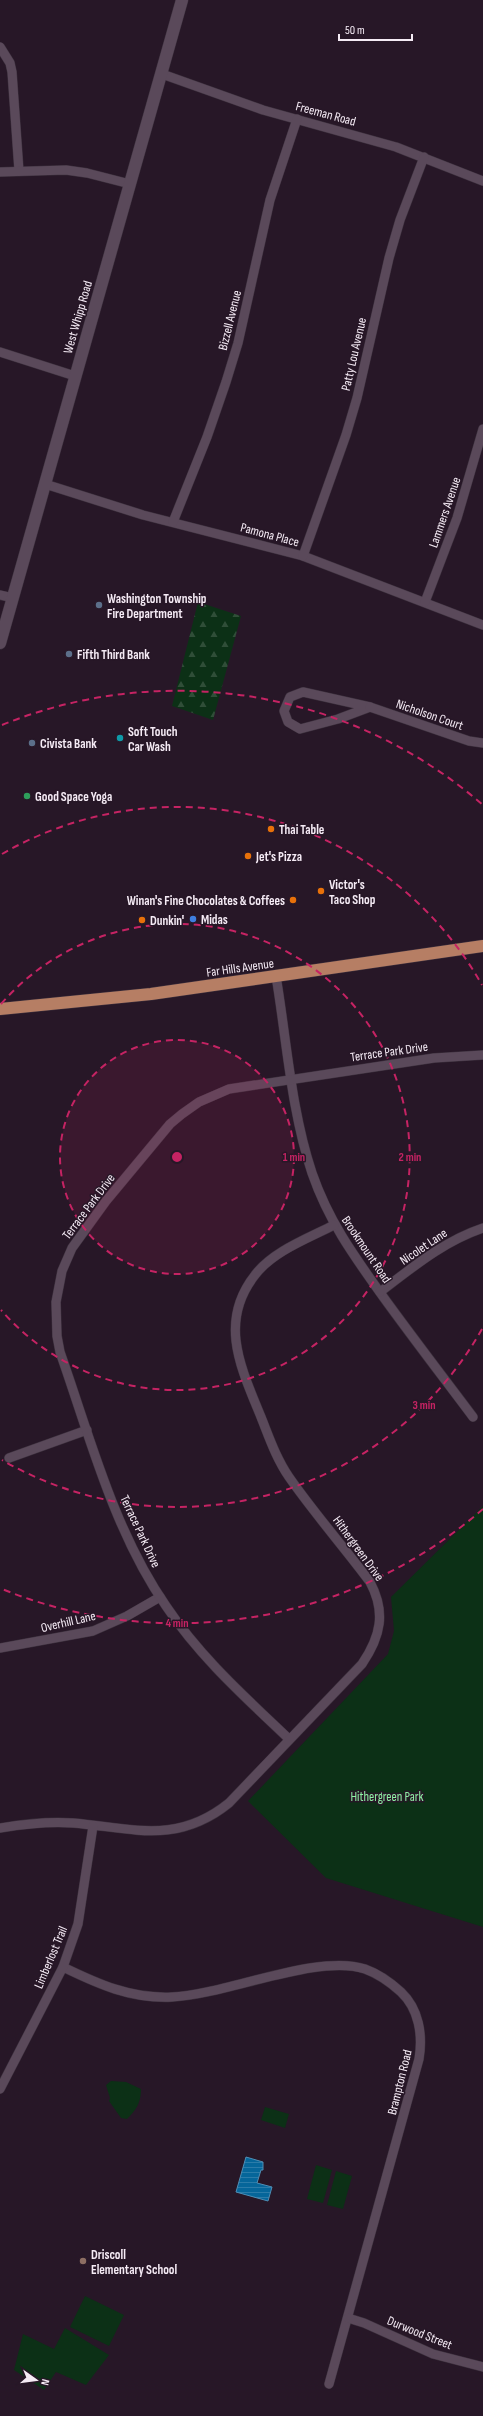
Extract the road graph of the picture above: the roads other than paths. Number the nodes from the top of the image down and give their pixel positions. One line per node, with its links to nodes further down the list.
1 (182, 0): 3 (street, West Whipp Road)
2 (0, 46): 6 (street)
3 (162, 74): 4 (street, Freeman Road); 9 (street, West Whipp Road)
4 (297, 119): 5 (street, Freeman Road); 14 (street, Bizzell Avenue)
5 (424, 157): 8 (street, Freeman Road); 15 (street, Patty Lou Avenue)
6 (19, 171): 7 (street); 9 (street)
7 (0, 172)
8 (483, 181)
9 (130, 184): 11 (street, West Whipp Road)
10 (0, 352): 11 (street)
11 (75, 376): 13 (street, West Whipp Road)
12 (483, 429): 18 (street, Lammers Avenue)
13 (45, 484): 14 (street, Pamona Place); 17 (street, West Whipp Road)
14 (173, 522): 15 (street, Pamona Place)
15 (303, 556): 18 (street, Pamona Place)
16 (0, 595): 17 (street)
17 (13, 598): 20 (street, West Whipp Road)
18 (425, 602): 19 (street, Pamona Place)
19 (483, 625)
20 (0, 642)
21 (370, 707): 21 (street, Nicholson Court); 22 (street, Nicholson Court)
22 (483, 743)
23 (483, 946): 24 (main road, Far Hills Avenue)
24 (276, 976): 25 (main road, Far Hills Avenue); 27 (street, Brookmount Road)
25 (0, 1009)
26 (483, 1055): 27 (street, Terrace Park Drive)
27 (291, 1078): 28 (street, Brookmount Road); 32 (street, Terrace Park Drive)
28 (334, 1225): 30 (street, Brookmount Road); 36 (street, Hithergreen Drive)
29 (483, 1228): 30 (street, Nicolet Lane)
30 (380, 1292): 31 (street, Brookmount Road)
31 (473, 1417)
32 (87, 1430): 33 (street); 34 (street, Terrace Park Drive)
33 (9, 1458)
34 (160, 1597): 35 (street, Overhill Lane); 36 (street, Terrace Park Drive)
35 (0, 1648)
36 (289, 1740): 37 (street, Hithergreen Drive)
37 (93, 1826): 38 (street); 39 (street, Limberlost Trail)
38 (0, 1828)
39 (63, 1967): 40 (street, Limberlost Trail); 41 (street, Brampton Road)
40 (0, 2089)
41 (348, 2318): 42 (street, Durwood Street); 43 (street, Brampton Road)
42 (483, 2367)
43 (329, 2384)

